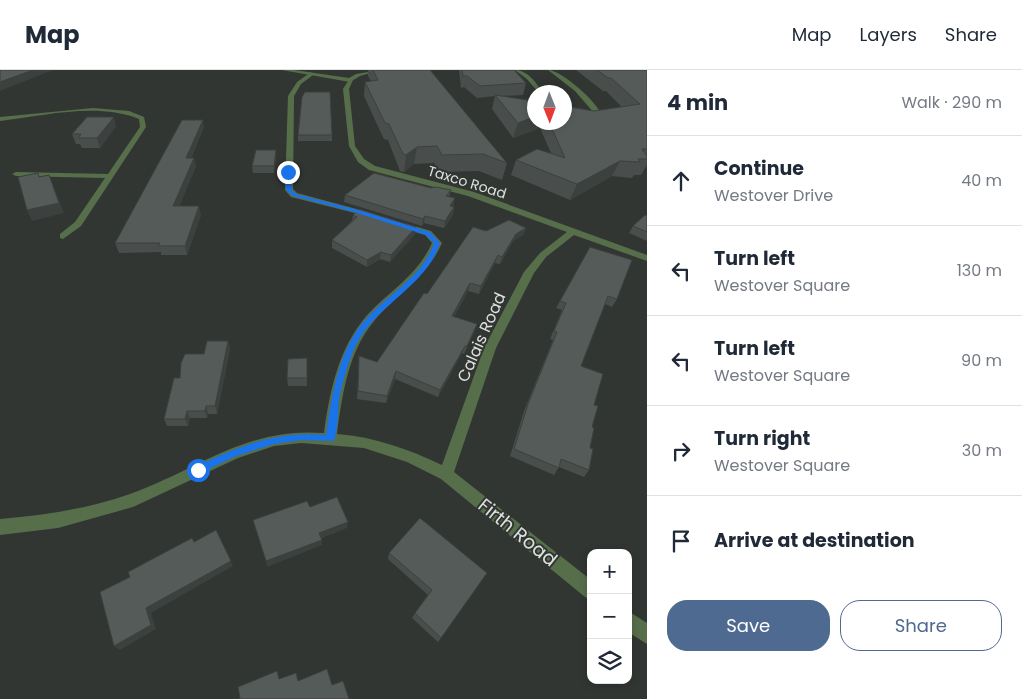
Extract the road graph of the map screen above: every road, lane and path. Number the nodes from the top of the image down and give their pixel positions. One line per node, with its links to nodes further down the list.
1 (284, 70): 5 (street)
2 (378, 70): 6 (street)
3 (517, 70): 7 (street)
4 (550, 70): 8 (street)
5 (311, 74): 6 (street); 15 (street)
6 (350, 80): 12 (street, Taxco Road)
7 (534, 85)
8 (572, 116)
9 (0, 119): 11 (street)
10 (16, 174): 11 (street)
11 (111, 176): 13 (street)
12 (573, 231): 14 (street, Taxco Road); 16 (street, Calais Road)
13 (63, 236)
14 (647, 258)
15 (330, 439): 16 (street, Firth Road); 17 (street, Firth Road)
16 (446, 474): 18 (street, Firth Road)
17 (0, 527)
18 (587, 588)
19 (632, 623): 20 (street)
20 (647, 635)

